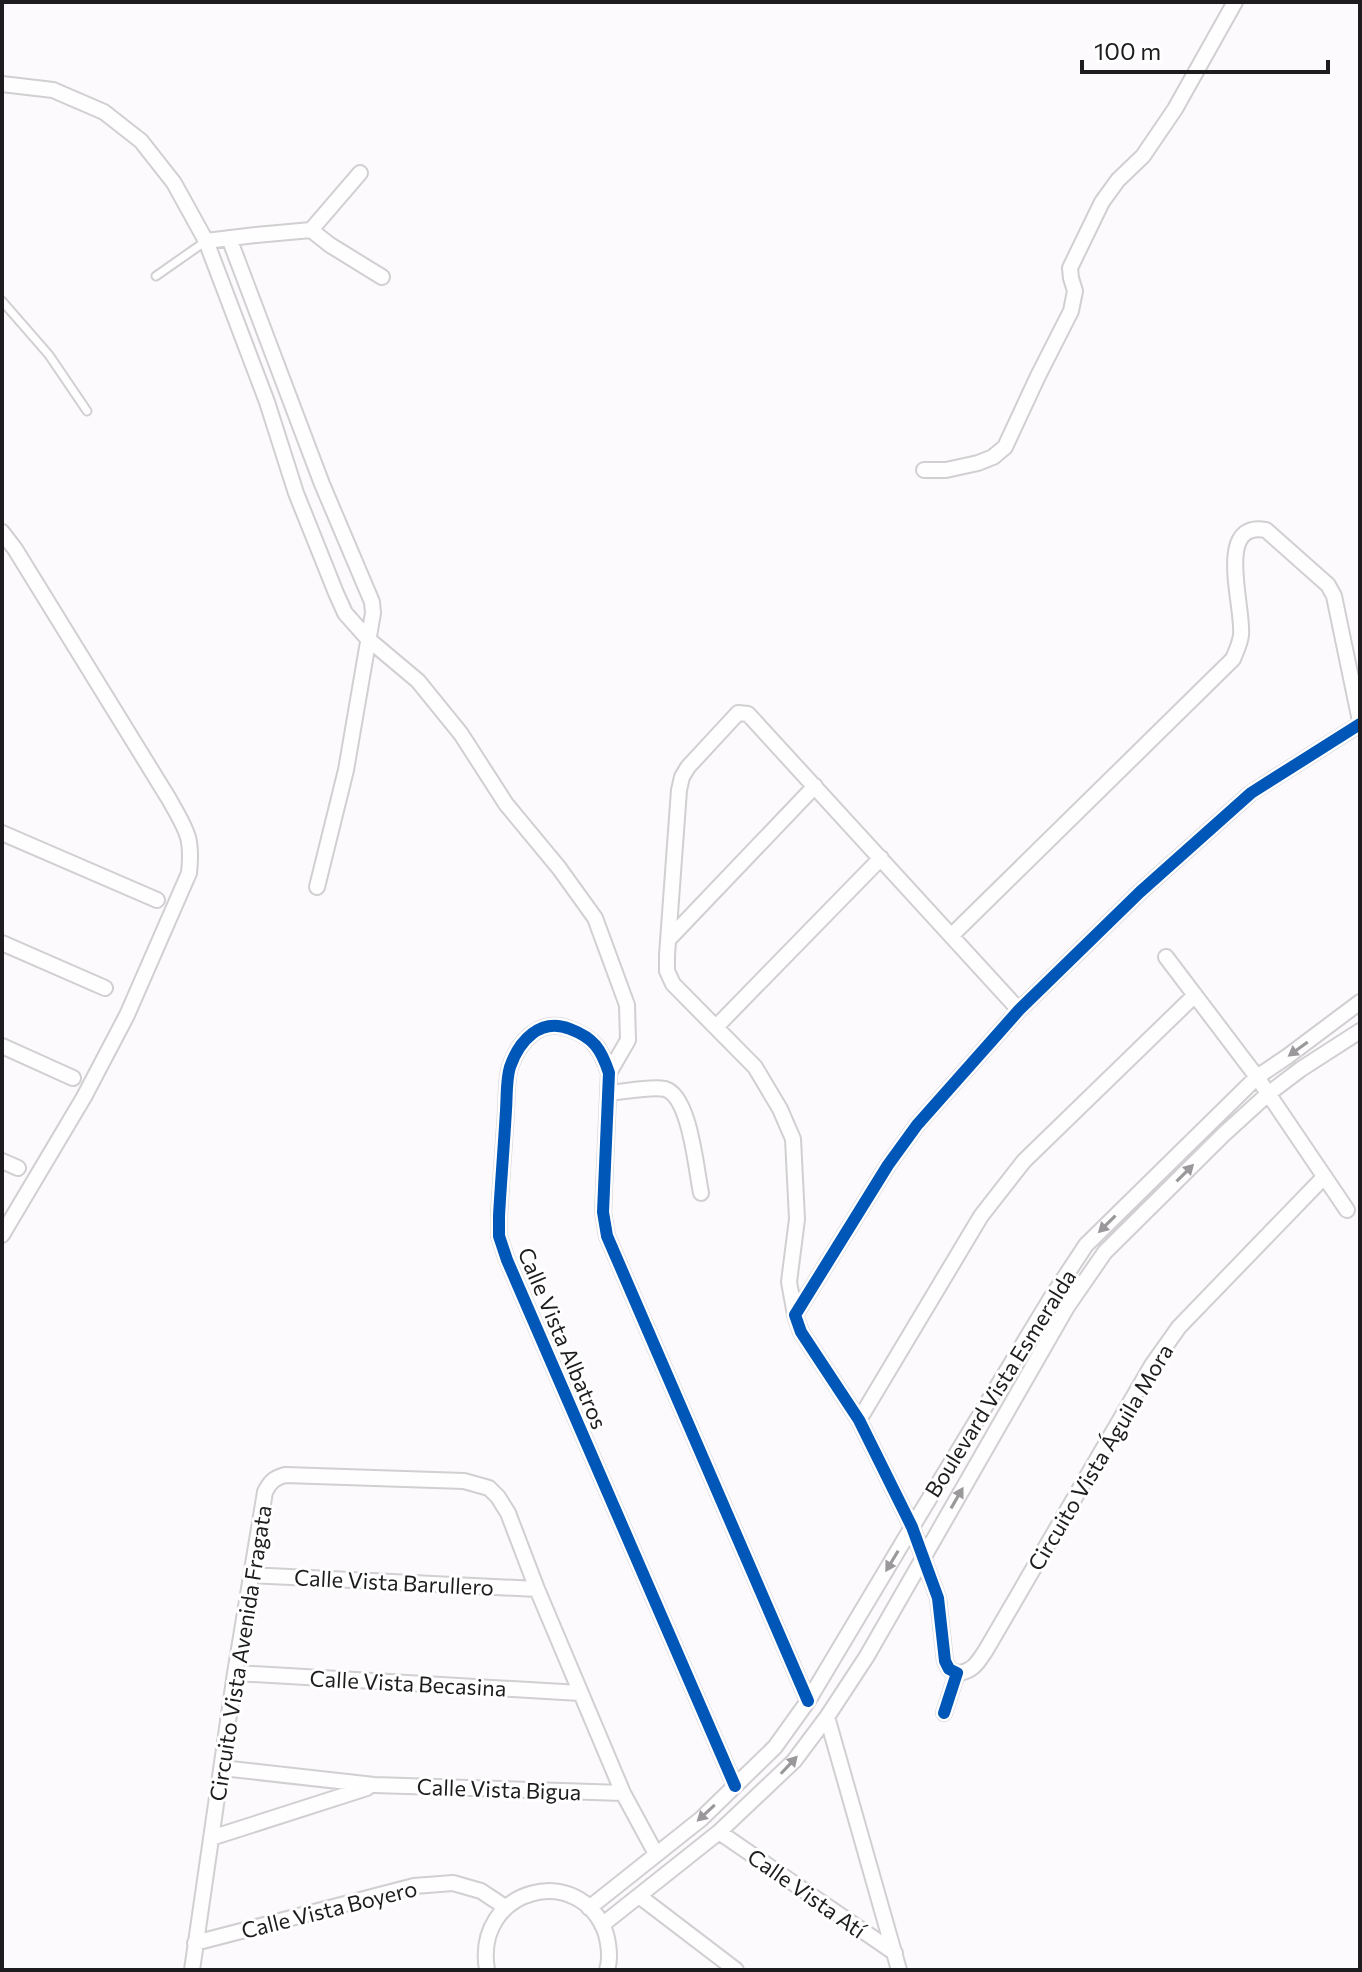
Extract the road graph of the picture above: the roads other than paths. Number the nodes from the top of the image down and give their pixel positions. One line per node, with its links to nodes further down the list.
1 (1235, 2): 11 (street)
2 (2, 84): 6 (street)
3 (360, 173): 4 (street)
4 (311, 230): 5 (street); 8 (street)
5 (229, 238): 6 (street); 13 (street)
6 (206, 241): 7 (lane); 13 (street)
7 (156, 276)
8 (382, 277)
9 (2, 301): 10 (lane)
10 (87, 411)
11 (924, 470)
12 (2, 532): 41 (street)
13 (368, 639): 18 (street); 31 (street)
14 (1360, 723): 20 (street); 27 (street)
15 (815, 786): 17 (street); 21 (street); 21 (street)
16 (2, 833): 19 (street)
17 (881, 858): 20 (street); 28 (street)
18 (317, 887)
19 (157, 900)
20 (951, 936): 27 (street)
21 (668, 940): 28 (street)
22 (2, 943): 24 (street)
23 (1166, 957): 25 (street)
24 (105, 988)
25 (1195, 995): 32 (street); 43 (street)
26 (1360, 1002): 32 (street, Boulevard Vista Esmeralda, one-way to 32)
27 (1019, 1010): 42 (street)
28 (716, 1027): 42 (street)
29 (1360, 1031): 35 (street, Boulevard Vista Esmeralda)
30 (2, 1046): 33 (street)
31 (609, 1073): 34 (street); 56 (street, Calle Vista Albatros)
32 (1257, 1077): 35 (street); 44 (street, Boulevard Vista Esmeralda, one-way to 44)
33 (73, 1078)
34 (608, 1093): 39 (street); 51 (street)
35 (1268, 1094): 38 (street); 45 (street, Boulevard Vista Esmeralda, one-way to 35)
36 (2, 1161): 37 (street)
37 (18, 1168)
38 (1324, 1177): 40 (street); 49 (street, Circuito Vista Águila Mora)
39 (701, 1193)
40 (1347, 1210)
41 (2, 1235)
42 (795, 1315): 43 (street)
43 (859, 1420): 44 (street)
44 (912, 1527): 45 (street); 51 (street, Boulevard Vista Esmeralda, one-way to 51)
45 (924, 1556): 49 (street); 53 (street, Boulevard Vista Esmeralda)
46 (251, 1575): 47 (street, Calle Vista Barullero); 47 (street, Circuito Vista Avenida Fragata); 48 (street, Circuito Vista Avenida Fragata)
47 (537, 1589): 50 (street, Circuito Vista Avenida Fragata)
48 (235, 1673): 50 (street, Calle Vista Becasina); 54 (street, Circuito Vista Avenida Fragata)
49 (957, 1673): 52 (street)
50 (580, 1693): 57 (street, Circuito Vista Avenida Fragata)
51 (808, 1701): 56 (street, Boulevard Vista Esmeralda)
52 (944, 1713)
53 (827, 1717): 58 (street, Boulevard Vista Esmeralda, one-way to 53); 66 (street)
54 (222, 1768): 55 (street, Calle Vista Bigua); 59 (street, Circuito Vista Avenida Fragata)
55 (374, 1785): 57 (street, Calle Vista Bigua); 59 (street, Calle Vista Bigua)
56 (735, 1786): 60 (street, Boulevard Vista Esmeralda, one-way to 60)
57 (623, 1793): 60 (street, Circuito Vista Avenida Fragata)
58 (719, 1832): 61 (street, Boulevard Vista Esmeralda); 66 (street, Calle Vista Atí)
59 (211, 1838): 65 (street, Circuito Vista Avenida Fragata)
60 (656, 1854): 63 (street, Boulevard Vista Esmeralda)
61 (639, 1896): 64 (street, Boulevard Vista Esmeralda); 70 (street)
62 (505, 1907): 63 (street); 65 (street, Calle Vista Boyero); 68 (street)
63 (589, 1908): 64 (street)
64 (602, 1925): 69 (street)
65 (195, 1943): 67 (street, Circuito Vista Avenida Fragata)
66 (895, 1953): 71 (street)
67 (192, 1970)
68 (487, 1970)
69 (607, 1970)
70 (736, 1970)
71 (899, 1970)

